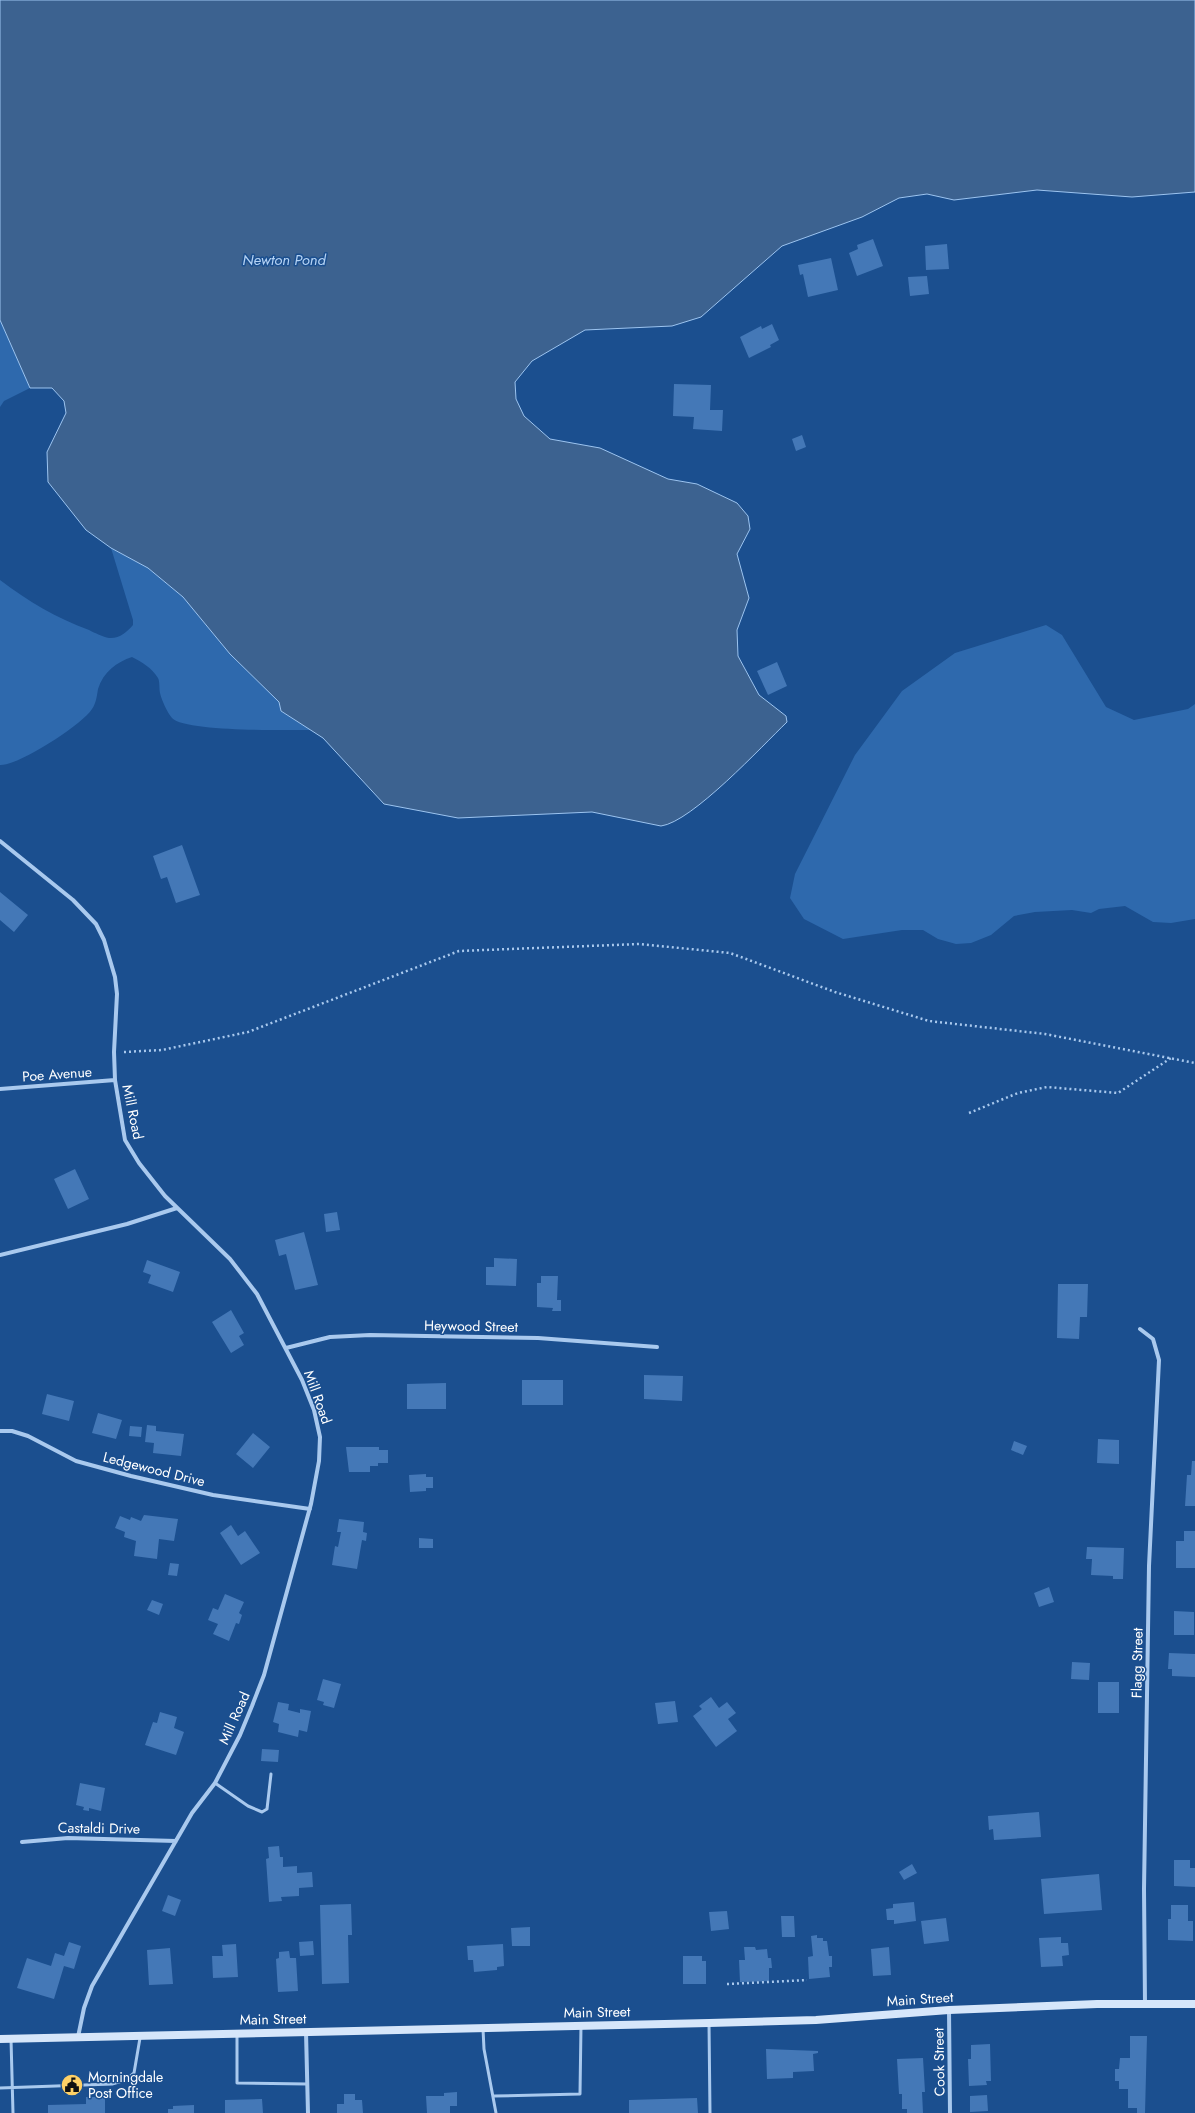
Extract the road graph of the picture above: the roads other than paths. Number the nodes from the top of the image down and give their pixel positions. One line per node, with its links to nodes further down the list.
1 (0, 840): 2 (street, Mill Road)
2 (115, 1080): 3 (street, Poe Avenue); 4 (street, Mill Road)
3 (0, 1090)
4 (177, 1208): 5 (street); 8 (street, Mill Road)
5 (0, 1255)
6 (1140, 1329): 15 (street, Flagg Street)
7 (657, 1347): 8 (street, Heywood Street)
8 (286, 1348): 10 (street, Mill Road)
9 (0, 1431): 10 (street, Ledgewood Drive)
10 (310, 1509): 12 (street, Mill Road)
11 (271, 1774): 12 (lane)
12 (214, 1783): 13 (street, Mill Road)
13 (176, 1841): 14 (street, Castaldi Drive); 25 (street, Mill Road)
14 (22, 1842)
15 (1145, 2004): 16 (main road, Main Street); 17 (main road, Main Street)
16 (1195, 2004)
17 (949, 2010): 18 (main road, Main Street); 35 (street, Cook Street)
18 (708, 2023): 19 (main road, Main Street); 34 (lane)
19 (581, 2025): 20 (main road, Main Street); 30 (lane)
20 (483, 2028): 21 (main road, Main Street); 30 (lane)
21 (306, 2032): 22 (main road, Main Street); 27 (street)
22 (237, 2033): 23 (main road, Main Street); 27 (lane)
23 (140, 2036): 25 (main road, Main Street); 28 (lane)
24 (10, 2037): 25 (main road, Main Street); 26 (main road, Main Street); 28 (lane)
25 (78, 2038)
26 (0, 2039)
27 (307, 2084): 32 (street)
28 (12, 2087): 29 (lane); 31 (lane)
29 (0, 2088)
30 (494, 2096): 33 (lane)
31 (14, 2113)
32 (308, 2113)
33 (496, 2113)
34 (710, 2113)
35 (950, 2113)

